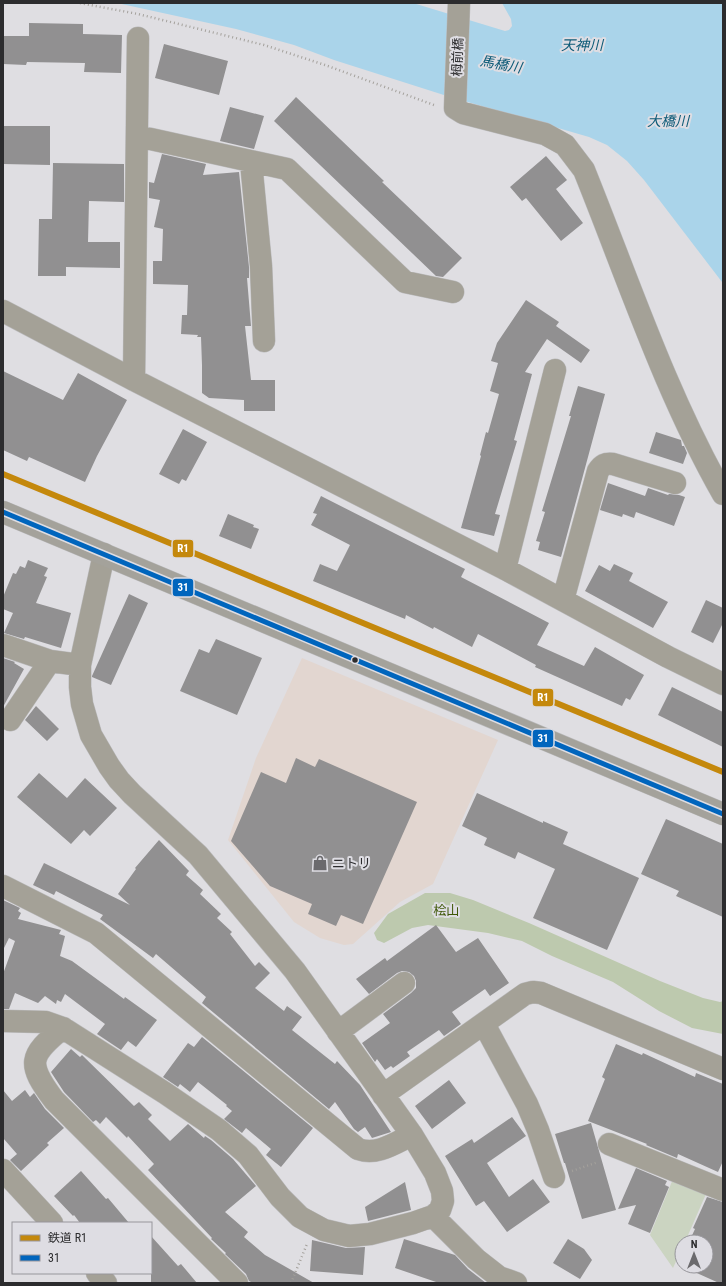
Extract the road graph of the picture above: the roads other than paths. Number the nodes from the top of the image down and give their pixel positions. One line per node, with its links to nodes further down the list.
1 (459, 6): 11 (street, 栂前橋)
2 (138, 38): 3 (street)
3 (137, 136): 4 (street); 9 (street)
4 (251, 162): 5 (street); 7 (street)
5 (454, 292)
6 (3, 311): 9 (street)
7 (264, 341)
8 (555, 370): 14 (street)
9 (134, 380): 14 (street)
10 (675, 483): 15 (street)
11 (723, 494)
12 (3, 512): 13 (highway)
13 (104, 554): 18 (street); 21 (highway)
14 (506, 569): 15 (street)
15 (563, 600): 19 (street)
16 (3, 645): 17 (street)
17 (50, 661): 18 (street); 20 (street)
18 (80, 665): 27 (street)
19 (723, 684)
20 (10, 720)
21 (723, 814)
22 (3, 886): 30 (street)
23 (404, 983): 27 (street)
24 (3, 1020): 26 (street)
25 (484, 1024): 28 (street); 29 (street); 33 (street)
26 (63, 1028): 35 (street); 39 (street)
27 (338, 1032): 29 (street)
28 (723, 1069)
29 (383, 1095): 30 (street)
30 (412, 1135): 35 (street)
31 (609, 1144): 34 (street)
32 (3, 1170): 36 (street)
33 (554, 1177)
34 (723, 1190)
35 (433, 1216): 40 (street)
36 (51, 1222)
37 (98, 1274): 38 (street)
38 (106, 1283)
39 (237, 1283)
40 (516, 1283)

